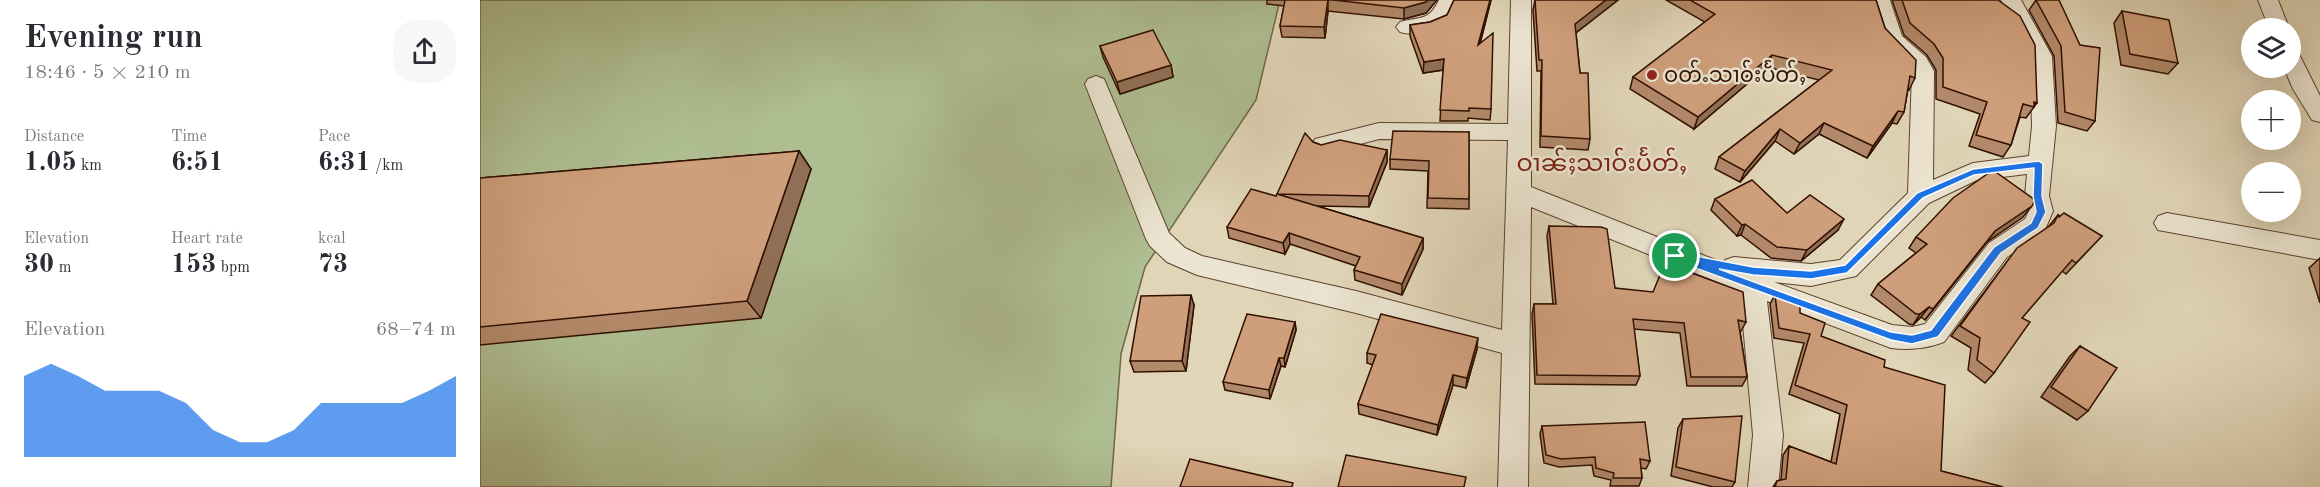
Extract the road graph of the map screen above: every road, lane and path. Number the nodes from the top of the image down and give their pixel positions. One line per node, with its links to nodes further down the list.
1 (1449, 0): 7 (street)
2 (1521, 0): 11 (street)
3 (1880, 0): 15 (street)
4 (2011, 0): 13 (street)
5 (2268, 0): 6 (street)
6 (2275, 18)
7 (1407, 27)
8 (2299, 78): 10 (street)
9 (1096, 84): 20 (street)
10 (2320, 114)
11 (1520, 132): 12 (street); 14 (street)
12 (1323, 145)
13 (2039, 164): 15 (street); 19 (street)
14 (1518, 192): 18 (street); 20 (street)
15 (1920, 196): 18 (street)
16 (2167, 223): 17 (street)
17 (2320, 250)
18 (1675, 256): 19 (street)
19 (1752, 285): 22 (street)
20 (1515, 345): 21 (street)
21 (1513, 487)
22 (1763, 487)

